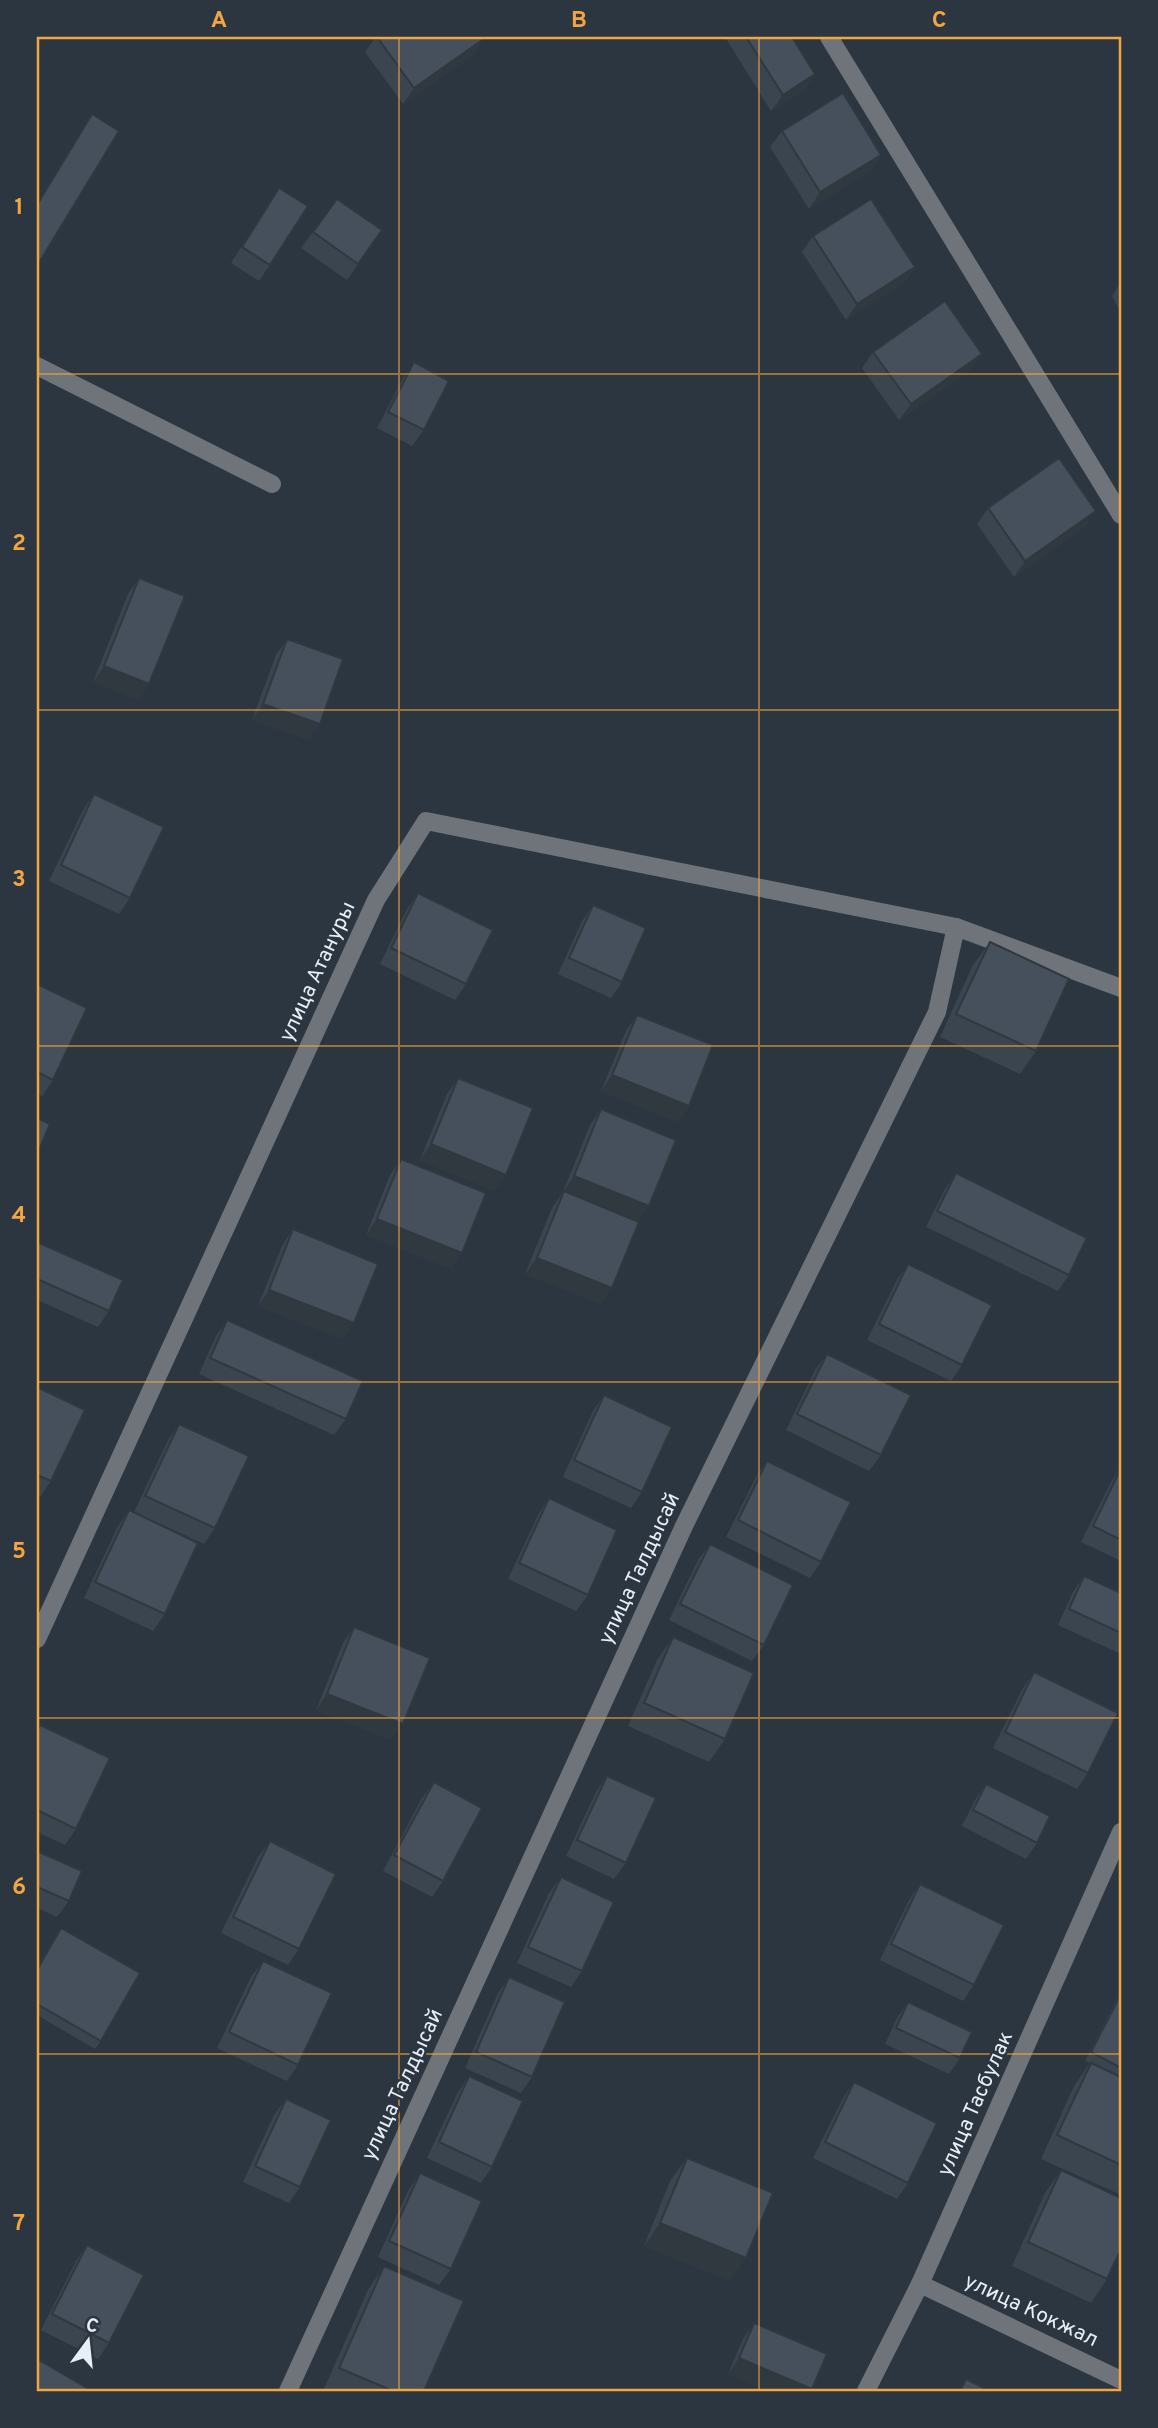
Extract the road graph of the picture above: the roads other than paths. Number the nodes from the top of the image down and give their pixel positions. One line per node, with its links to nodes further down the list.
1 (830, 37): 4 (street)
2 (37, 366): 3 (street)
3 (272, 484)
4 (1121, 515)
5 (956, 927): 6 (street); 7 (street, улица Атануры); 11 (street, улица Талдысай)
6 (1121, 988)
7 (37, 1639)
8 (1121, 1832): 9 (street, улица Тасбулак)
9 (920, 2284): 10 (street, улица Кокжал); 12 (street, улица Тасбулак)
10 (1121, 2380)
11 (288, 2391)
12 (866, 2391)

